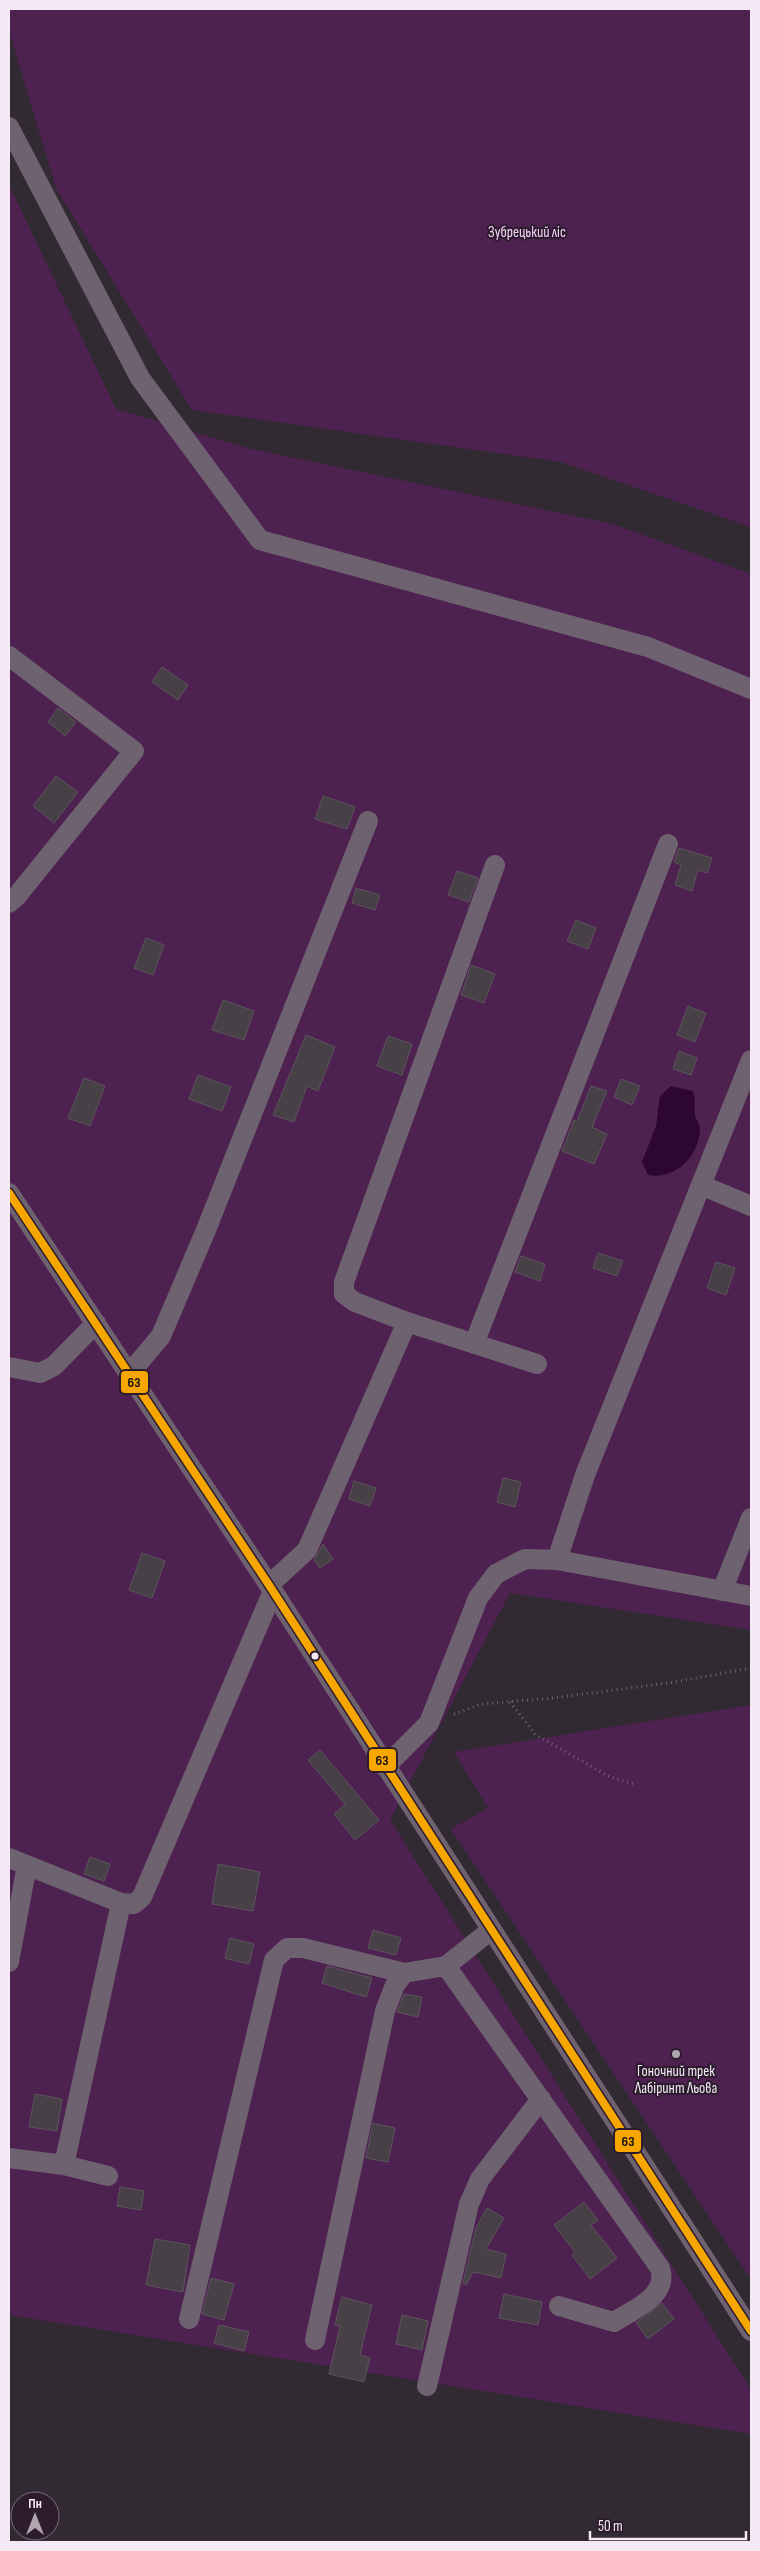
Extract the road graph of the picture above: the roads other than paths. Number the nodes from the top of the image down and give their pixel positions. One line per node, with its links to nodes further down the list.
1 (9, 127): 3 (street)
2 (9, 656): 7 (street)
3 (751, 689)
4 (368, 821): 17 (street)
5 (668, 844): 14 (street)
6 (495, 865): 12 (street)
7 (9, 903)
8 (751, 1060): 9 (street)
9 (701, 1185): 11 (street); 19 (street)
10 (9, 1193): 13 (street)
11 (751, 1206)
12 (406, 1322): 14 (street); 20 (street)
13 (96, 1323): 16 (street); 17 (street)
14 (474, 1344): 15 (street)
15 (537, 1364)
16 (9, 1367)
17 (130, 1373): 20 (street)
18 (751, 1518): 21 (street)
19 (557, 1560): 21 (street); 23 (street)
20 (271, 1588): 23 (street); 25 (street)
21 (722, 1591): 22 (street)
22 (751, 1596)
23 (385, 1767): 26 (street)
24 (18, 1862): 25 (street); 27 (street)
25 (121, 1903): 32 (street)
26 (491, 1930): 28 (street); 36 (street)
27 (9, 1962)
28 (446, 1966): 29 (street); 30 (street)
29 (404, 1973): 35 (street); 37 (street)
30 (541, 2099): 34 (street); 38 (street)
31 (9, 2158): 32 (street)
32 (64, 2165): 33 (street)
33 (108, 2176)
34 (559, 2306)
35 (189, 2319)
36 (751, 2331)
37 (315, 2340)
38 (427, 2386)

